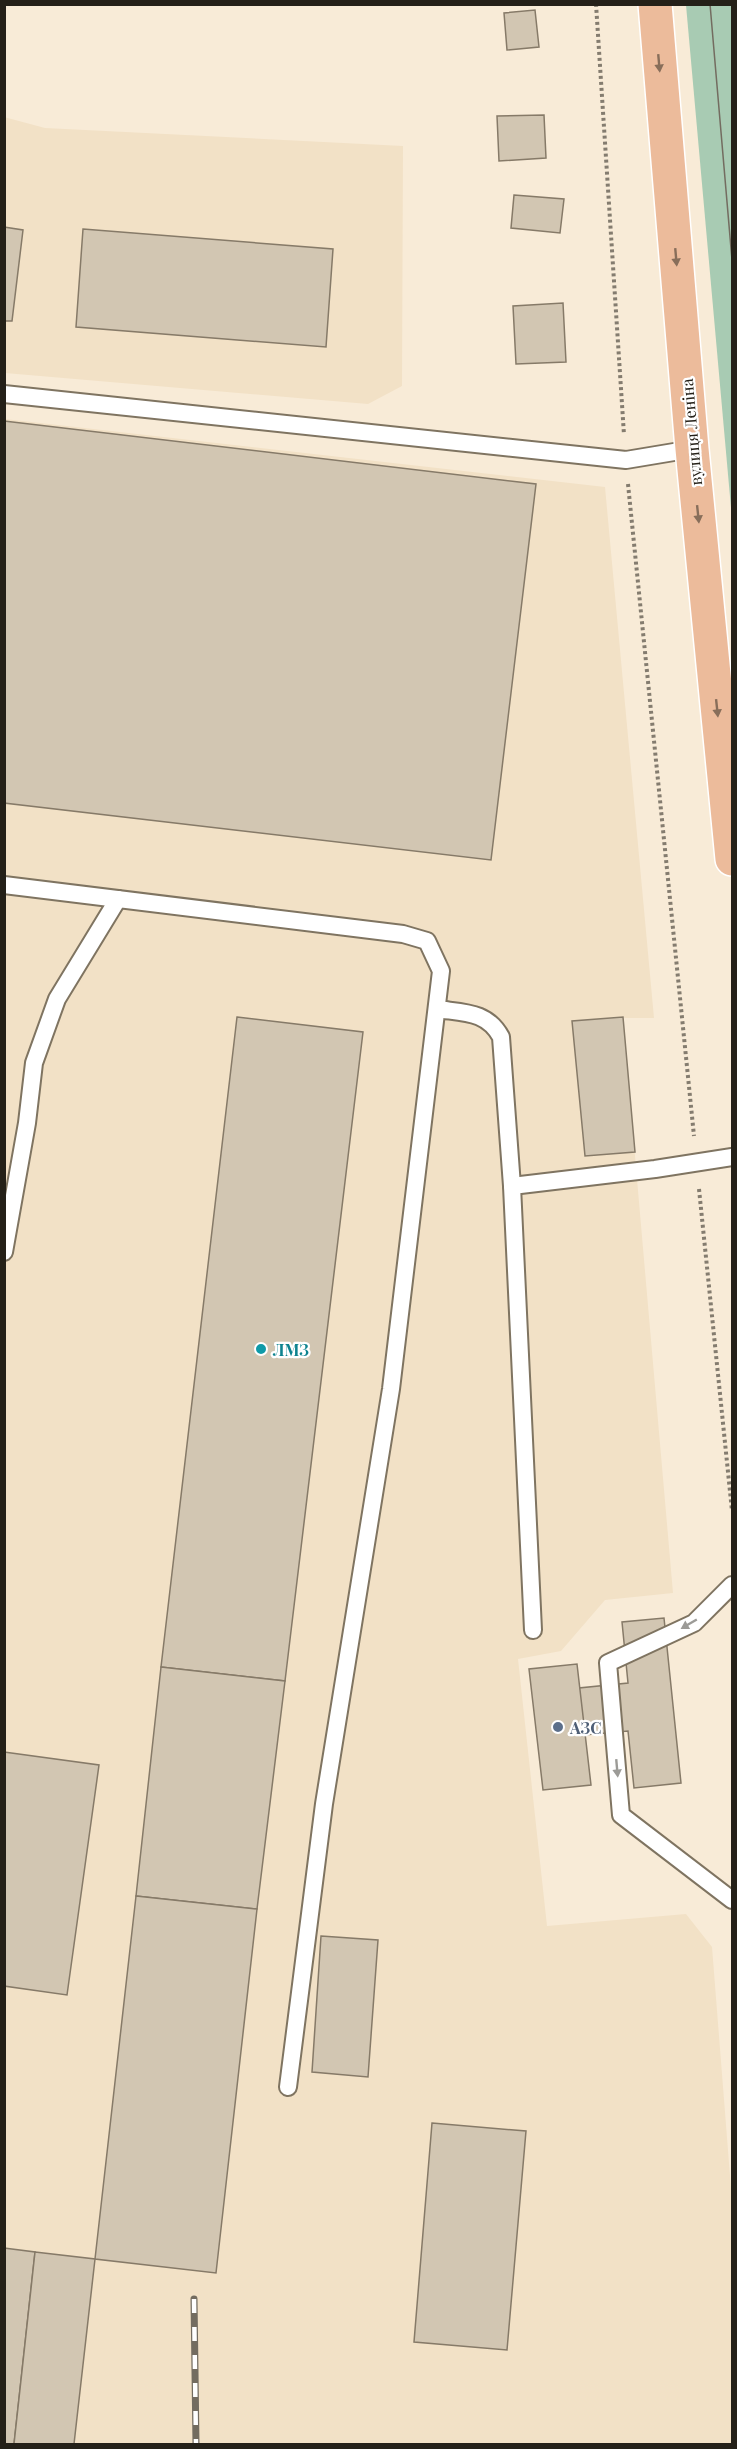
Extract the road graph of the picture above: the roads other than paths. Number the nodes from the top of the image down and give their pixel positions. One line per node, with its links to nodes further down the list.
1 (655, 4): 3 (main road, вулиця Леніна, one-way to 3)
2 (4, 394): 3 (lane)
3 (692, 449): 4 (main road, вулиця Леніна, one-way to 4)
4 (732, 859)
5 (4, 885): 6 (lane)
6 (118, 899): 7 (lane); 10 (lane)
7 (438, 1009): 9 (lane); 14 (lane)
8 (732, 1157): 9 (lane)
9 (512, 1186): 12 (lane)
10 (4, 1252)
11 (732, 1586): 13 (lane, one-way to 13)
12 (533, 1630)
13 (732, 1900)
14 (288, 2087)

